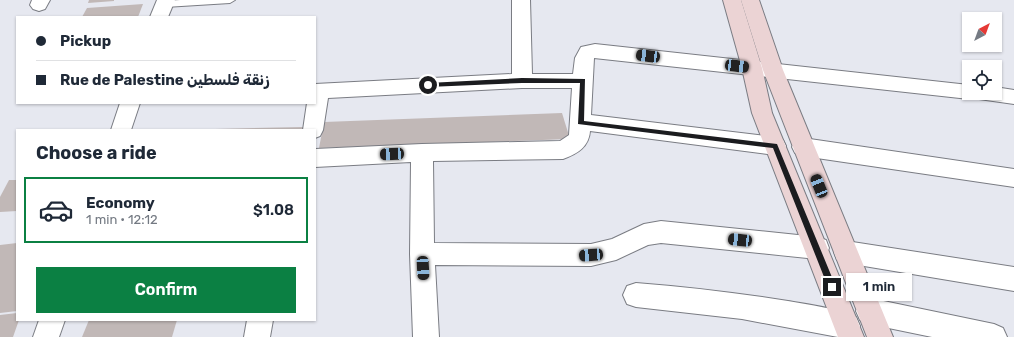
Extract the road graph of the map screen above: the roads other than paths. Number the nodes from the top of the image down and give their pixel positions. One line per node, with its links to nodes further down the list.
1 (230, 0): 5 (lane)
2 (521, 0): 8 (street)
3 (732, 0): 6 (main road)
4 (750, 0): 6 (main road)
5 (164, 7)
6 (763, 69): 7 (street); 10 (street); 18 (main road); 19 (main road)
7 (583, 80): 8 (street); 15 (street)
8 (522, 81): 9 (street)
9 (317, 91)
10 (962, 91)
11 (1002, 96): 12 (street)
12 (1014, 97)
13 (130, 104): 16 (street)
14 (316, 104): 17 (street)
15 (581, 122): 18 (street); 20 (street)
16 (121, 129)
17 (313, 129)
18 (775, 146): 23 (main road)
19 (803, 147): 22 (street); 24 (main road)
20 (422, 153): 21 (street); 25 (street)
21 (316, 158)
22 (1014, 178)
23 (817, 248): 25 (street); 31 (main road)
24 (846, 252): 26 (street); 28 (main road)
25 (422, 254): 34 (street)
26 (1014, 279)
27 (636, 295): 31 (street)
28 (869, 311): 35 (main road); 36 (street)
29 (52, 321): 32 (street)
30 (260, 321): 33 (street)
31 (849, 331)
32 (46, 337)
33 (257, 337)
34 (426, 337)
35 (880, 337)
36 (994, 337)

